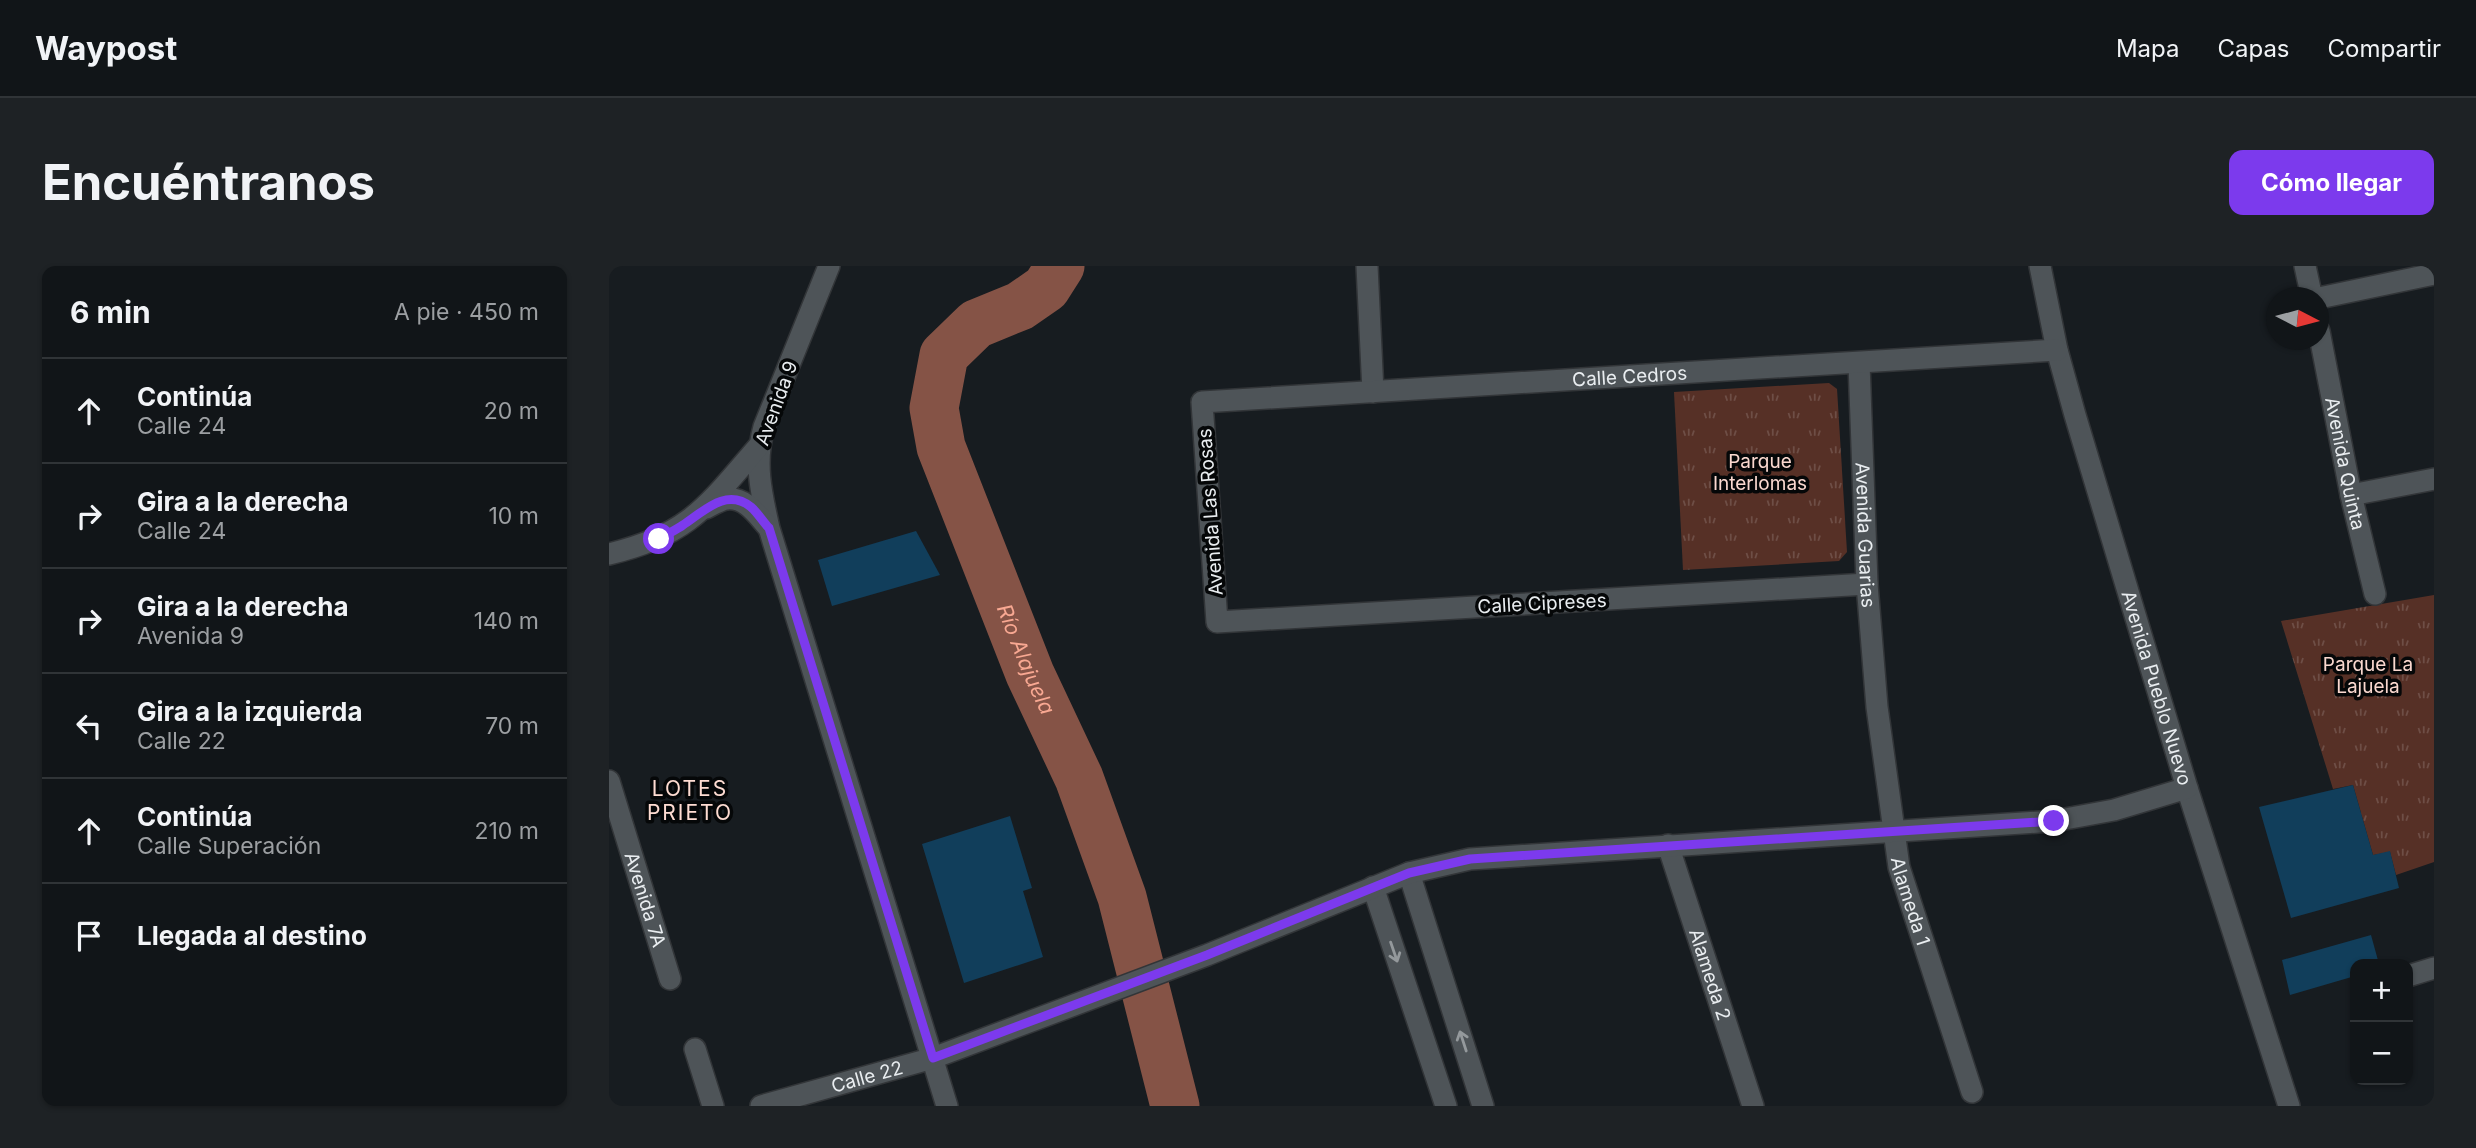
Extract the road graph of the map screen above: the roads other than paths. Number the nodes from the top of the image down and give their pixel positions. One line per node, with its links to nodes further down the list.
1 (829, 266): 13 (street, Avenida 9)
2 (1367, 266): 11 (street)
3 (2040, 266): 8 (street, Avenida Pueblo Nuevo)
4 (2305, 266): 6 (street)
5 (2434, 274): 7 (street)
6 (2310, 287)
7 (2329, 296)
8 (2057, 350): 10 (street, Calle Cedros); 24 (street, Avenida Pueblo Nuevo)
9 (2323, 350): 15 (street, Avenida Quinta)
10 (1859, 362): 11 (street, Calle Cedros); 19 (street, Avenida Guarias)
11 (1373, 392): 12 (street, Calle Cedros)
12 (1202, 402): 21 (street, Avenida Las Rosas)
13 (758, 447): 16 (street); 17 (street, Avenida 9)
14 (2434, 479): 15 (street)
15 (2351, 495): 20 (street, Avenida Quinta)
16 (706, 508): 17 (street); 18 (street)
17 (769, 528): 33 (street, Avenida 9)
18 (609, 554)
19 (1867, 584): 21 (street, Calle Cipreses); 22 (street, Avenida Guarias)
20 (2375, 594)
21 (1217, 622)
22 (1877, 706): 25 (street, Alameda 1)
23 (609, 781): 31 (street, Avenida 7A)
24 (2187, 788): 25 (street, Calle 22); 41 (street, Avenida Pueblo Nuevo)
25 (1894, 831): 26 (street, Calle 22); 34 (street, Alameda 1)
26 (1668, 845): 27 (street, Calle 22); 40 (street, Alameda 2)
27 (1409, 873): 28 (street, Calle 22); 39 (street, one-way to 27)
28 (1373, 887): 33 (street, Calle 22); 38 (street, one-way to 38)
29 (2434, 968): 30 (street)
30 (2413, 974)
31 (670, 979)
32 (695, 1049): 35 (street)
33 (933, 1058): 36 (street, Calle 22); 37 (street, Avenida 9)
34 (1972, 1092)
35 (713, 1106)
36 (761, 1106)
37 (947, 1106)
38 (1446, 1106)
39 (1483, 1106)
40 (1753, 1106)
41 (2290, 1106)

